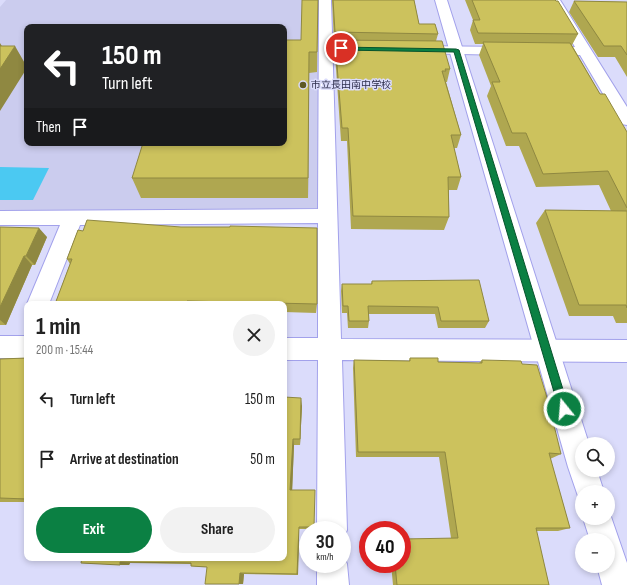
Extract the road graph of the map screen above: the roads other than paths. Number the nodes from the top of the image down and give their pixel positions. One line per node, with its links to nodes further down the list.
1 (325, 0): 8 (street)
2 (440, 0): 5 (street)
3 (554, 0): 6 (street)
4 (404, 49): 5 (street)
5 (456, 50): 6 (street); 14 (street)
6 (584, 52): 7 (street)
7 (625, 115)
8 (327, 216): 10 (street); 13 (street)
9 (0, 218): 10 (street)
10 (73, 218): 11 (street)
11 (39, 301)
12 (287, 349): 13 (street)
13 (330, 349): 14 (street); 17 (street)
14 (546, 351): 15 (street); 16 (street)
15 (627, 351)
16 (575, 446)
17 (332, 521)
18 (332, 573): 20 (street)
19 (614, 573): 21 (street)
20 (333, 585)
21 (618, 585)

